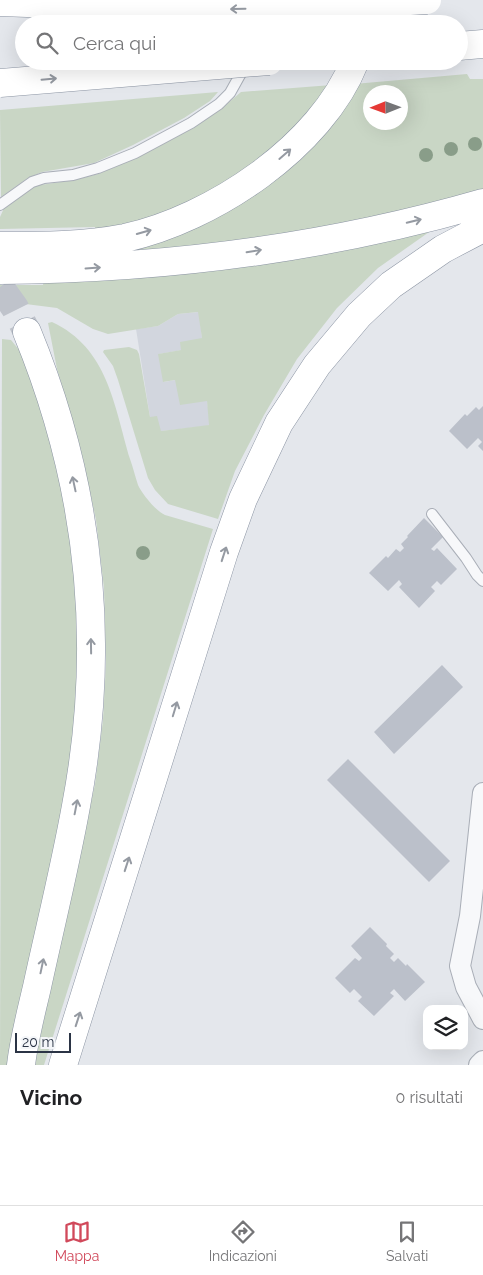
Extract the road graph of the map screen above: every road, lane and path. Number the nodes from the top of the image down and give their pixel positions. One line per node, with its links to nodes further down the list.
1 (272, 0): 5 (lane)
2 (375, 0): 6 (highway)
3 (427, 0): 4 (highway, one-way to 4, bridge)
4 (0, 2)
5 (269, 15)
6 (371, 15)
7 (483, 44): 8 (highway)
8 (468, 45)
9 (159, 70): 12 (highway, one-way to 9, bridge)
10 (243, 70): 14 (lane)
11 (350, 70): 17 (highway, one-way to 11)
12 (0, 83)
13 (483, 203): 17 (highway, one-way to 13)
14 (0, 205)
15 (483, 228): 27 (highway, one-way to 15)
16 (0, 246): 17 (highway)
17 (44, 258): 18 (highway)
18 (0, 270)
19 (26, 332): 26 (highway, one-way to 19)
20 (432, 514): 21 (lane)
21 (483, 581)
22 (483, 793): 23 (street)
23 (481, 831): 24 (street)
24 (483, 1019)
25 (483, 1061): 28 (street)
26 (21, 1065)
27 (63, 1065)
28 (479, 1065)

